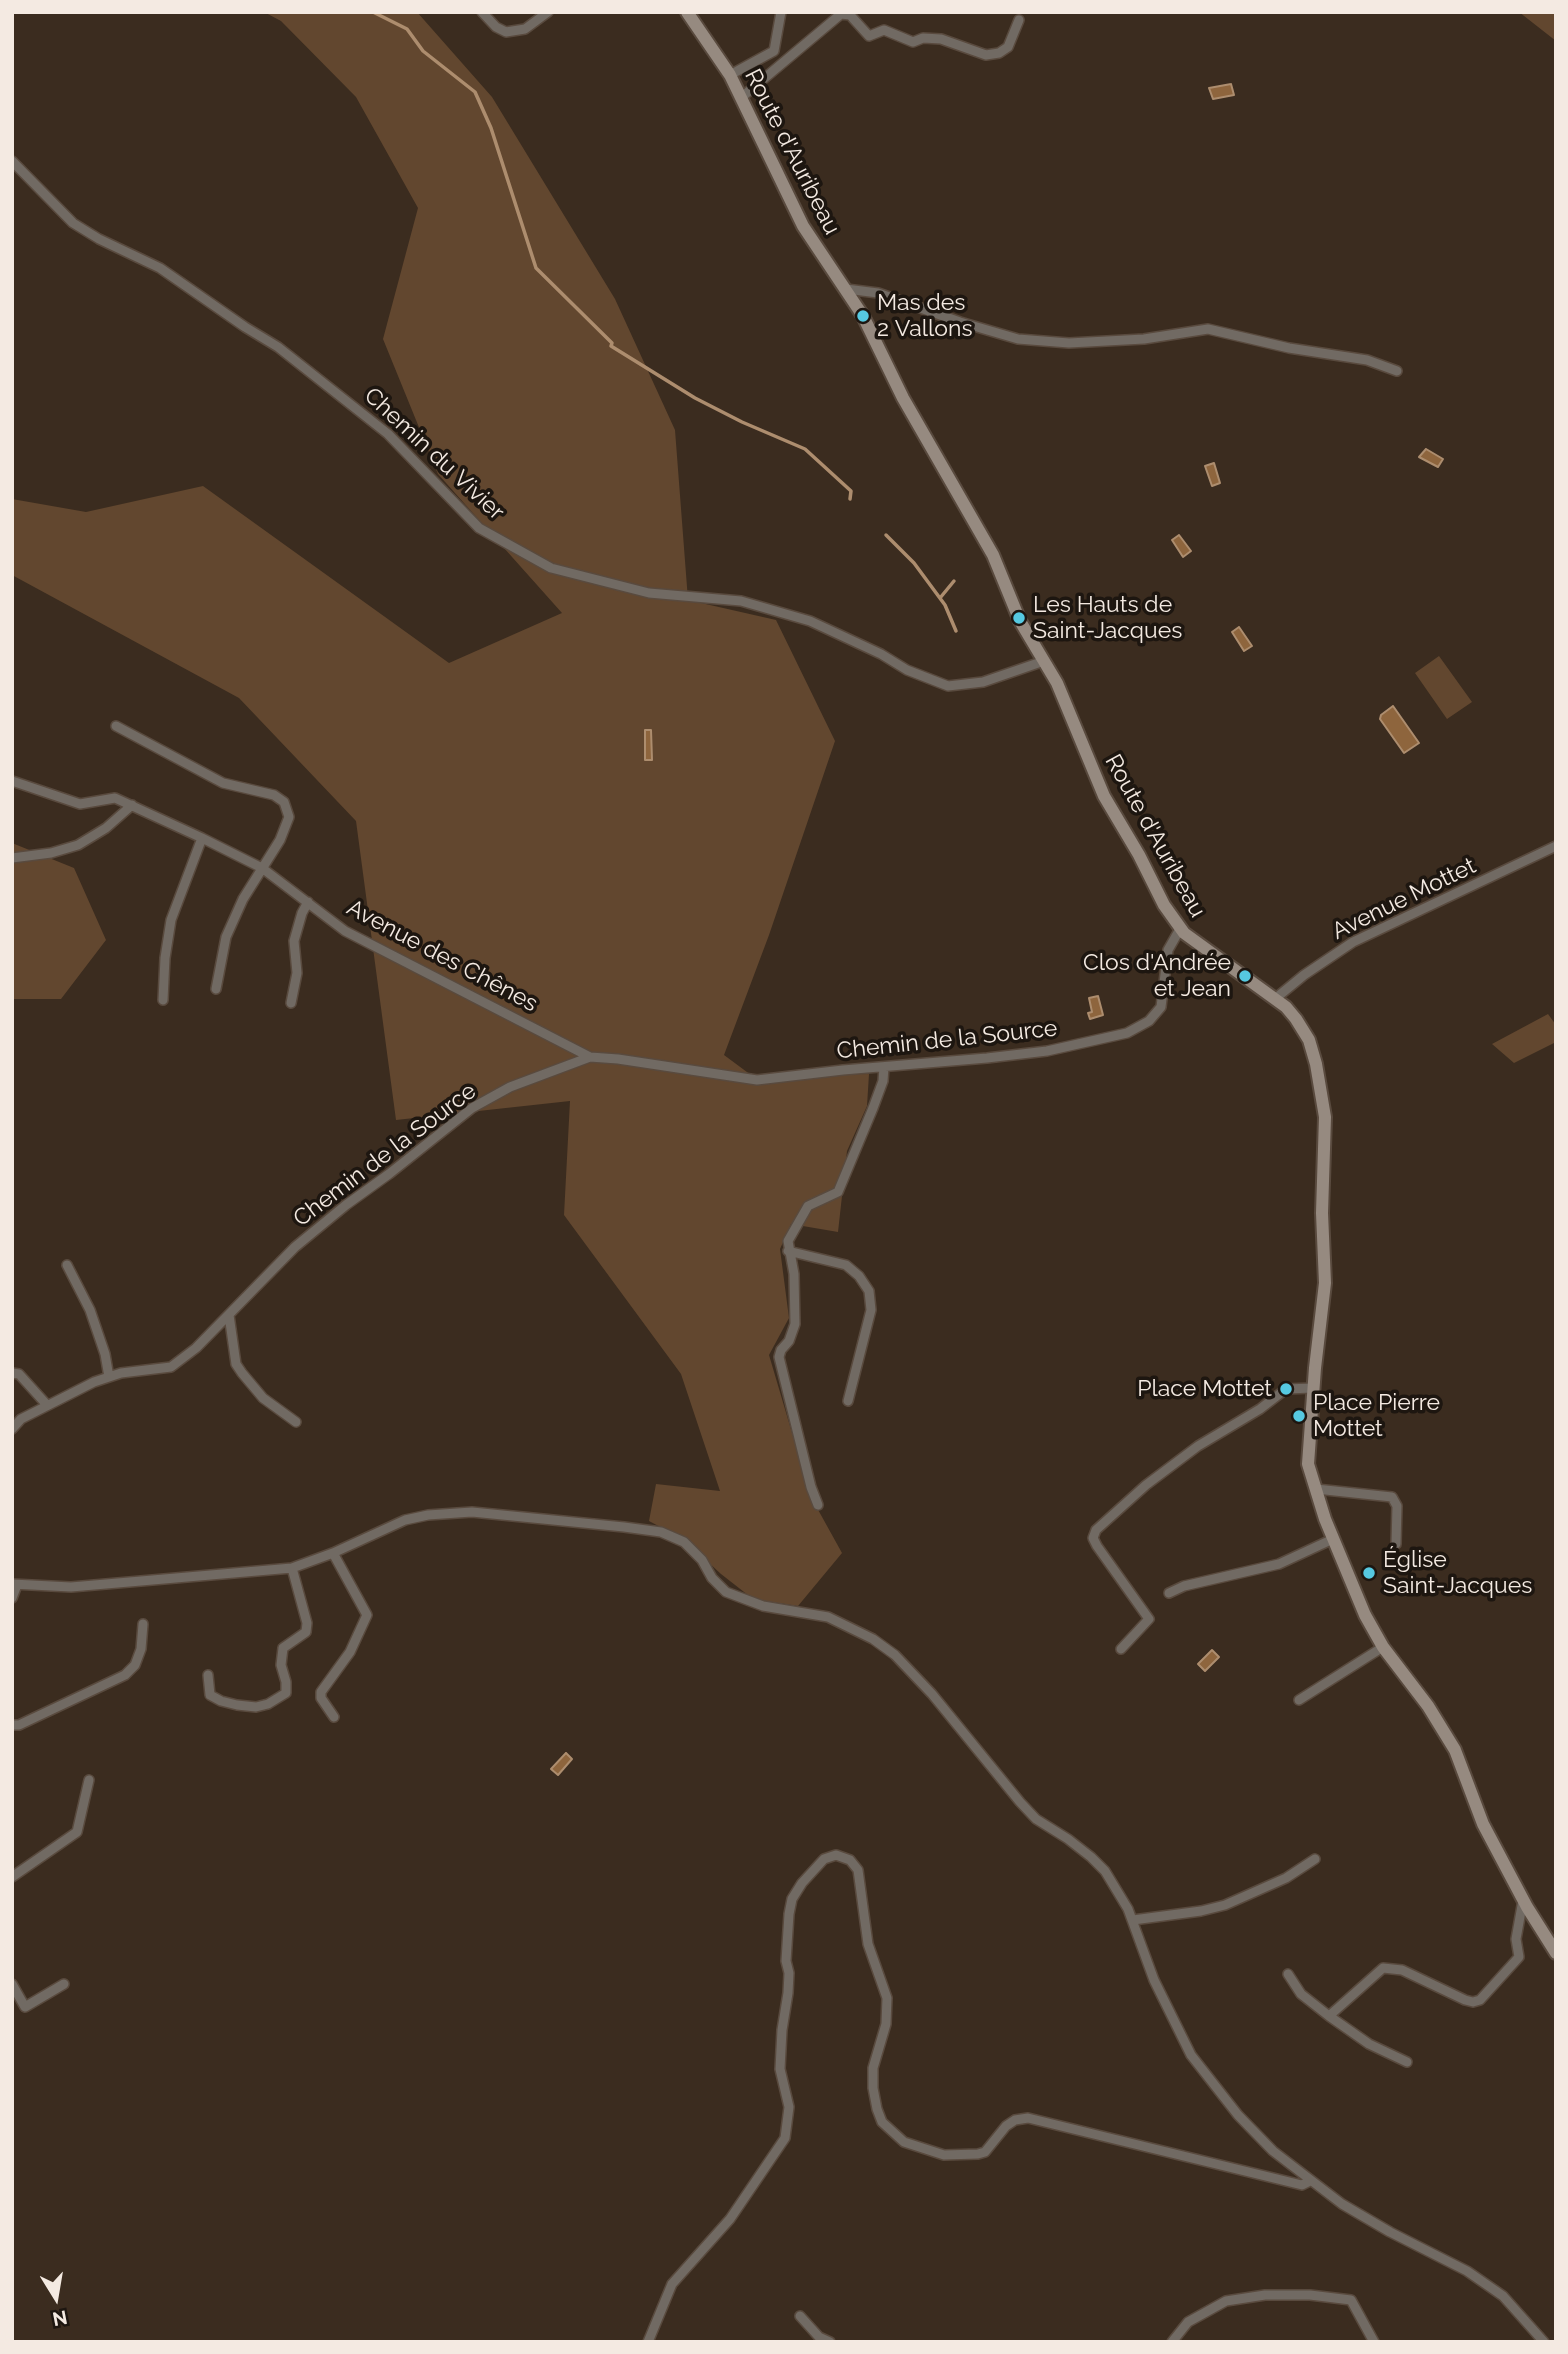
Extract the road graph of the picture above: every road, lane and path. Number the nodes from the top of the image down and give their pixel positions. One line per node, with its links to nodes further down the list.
1 (482, 12): 2 (street)
2 (548, 12)
3 (687, 12): 6 (street, Route d'Auribeau)
4 (781, 12): 6 (street)
5 (1019, 20): 7 (street)
6 (730, 75): 7 (street, Route d'Auribeau)
7 (742, 97): 9 (street, Route d'Auribeau)
8 (12, 161): 11 (street, Chemin du Vivier)
9 (846, 289): 10 (street); 11 (street, Route d'Auribeau)
10 (1397, 372)
11 (1044, 661): 20 (street, Route d'Auribeau)
12 (116, 726): 18 (street)
13 (12, 781): 14 (street, Avenue des Chênes)
14 (132, 805): 15 (street, Avenue des Chênes); 17 (street)
15 (202, 838): 18 (street, Avenue des Chênes); 23 (street)
16 (1556, 846): 22 (street, Avenue Mottet)
17 (12, 858)
18 (262, 868): 19 (street, Avenue des Chênes); 21 (street)
19 (307, 902): 24 (street); 25 (street, Avenue des Chênes)
20 (1180, 929): 22 (street, Route d'Auribeau); 26 (street, Chemin de la Source)
21 (216, 989)
22 (1276, 998): 32 (street, Route d'Auribeau)
23 (163, 1000)
24 (292, 1003)
25 (590, 1057): 26 (street, Chemin de la Source); 29 (street, Chemin de la Source)
26 (884, 1067): 27 (street)
27 (788, 1251): 33 (street); 38 (street)
28 (68, 1265): 31 (street)
29 (229, 1315): 31 (street, Chemin de la Source); 35 (street)
30 (12, 1373): 34 (street)
31 (109, 1377): 34 (street, Chemin de la Source)
32 (1313, 1388): 37 (street, Route d'Auribeau); 48 (street)
33 (848, 1401)
34 (47, 1405): 36 (street, Chemin de la Source)
35 (296, 1422)
36 (12, 1429)
37 (1316, 1489): 39 (street, Route d'Auribeau); 40 (street)
38 (818, 1505)
39 (1333, 1539): 44 (street); 47 (street, Route d'Auribeau)
40 (1396, 1544)
41 (333, 1553): 42 (street); 51 (street); 57 (street)
42 (292, 1568): 43 (street); 49 (street)
43 (15, 1585): 45 (street)
44 (1169, 1593)
45 (12, 1598)
46 (143, 1624): 52 (street)
47 (1383, 1647): 50 (street); 56 (street, Route d'Auribeau)
48 (1121, 1649)
49 (208, 1675)
50 (1298, 1700)
51 (334, 1717)
52 (12, 1725)
53 (89, 1780): 55 (street)
54 (1315, 1859): 57 (street)
55 (12, 1877)
56 (1523, 1900): 58 (street, Route d'Auribeau); 62 (street)
57 (1133, 1920): 64 (street)
58 (1556, 1953)
59 (1288, 1975): 62 (street)
60 (12, 1984): 61 (street)
61 (64, 1984)
62 (1329, 2016): 63 (street)
63 (1407, 2062)
64 (1310, 2181): 66 (street); 70 (street)
65 (800, 2316): 67 (street)
66 (648, 2342)
67 (830, 2342)
68 (1172, 2342): 69 (street)
69 (1374, 2342)
70 (1544, 2342)

